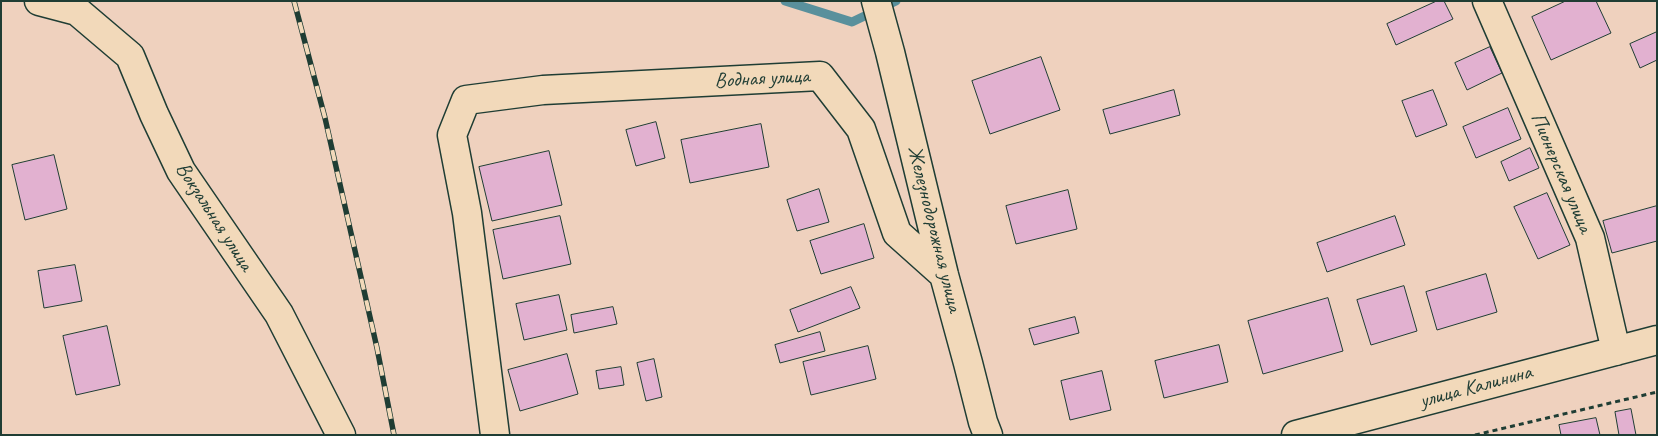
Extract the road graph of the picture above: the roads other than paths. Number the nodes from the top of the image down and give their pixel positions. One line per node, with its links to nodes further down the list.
1 (39, 1): 7 (street, Вокзальная улица)
2 (1487, 1): 6 (street, Пионерская улица)
3 (880, 12): 4 (street, Железнодорожная улица)
4 (944, 275): 8 (street, Водная улица); 9 (street, Железнодорожная улица)
5 (1657, 340): 6 (street, улица Калинина)
6 (1616, 351): 10 (street, улица Калинина)
7 (341, 435)
8 (495, 435)
9 (988, 435)
10 (1296, 435)

